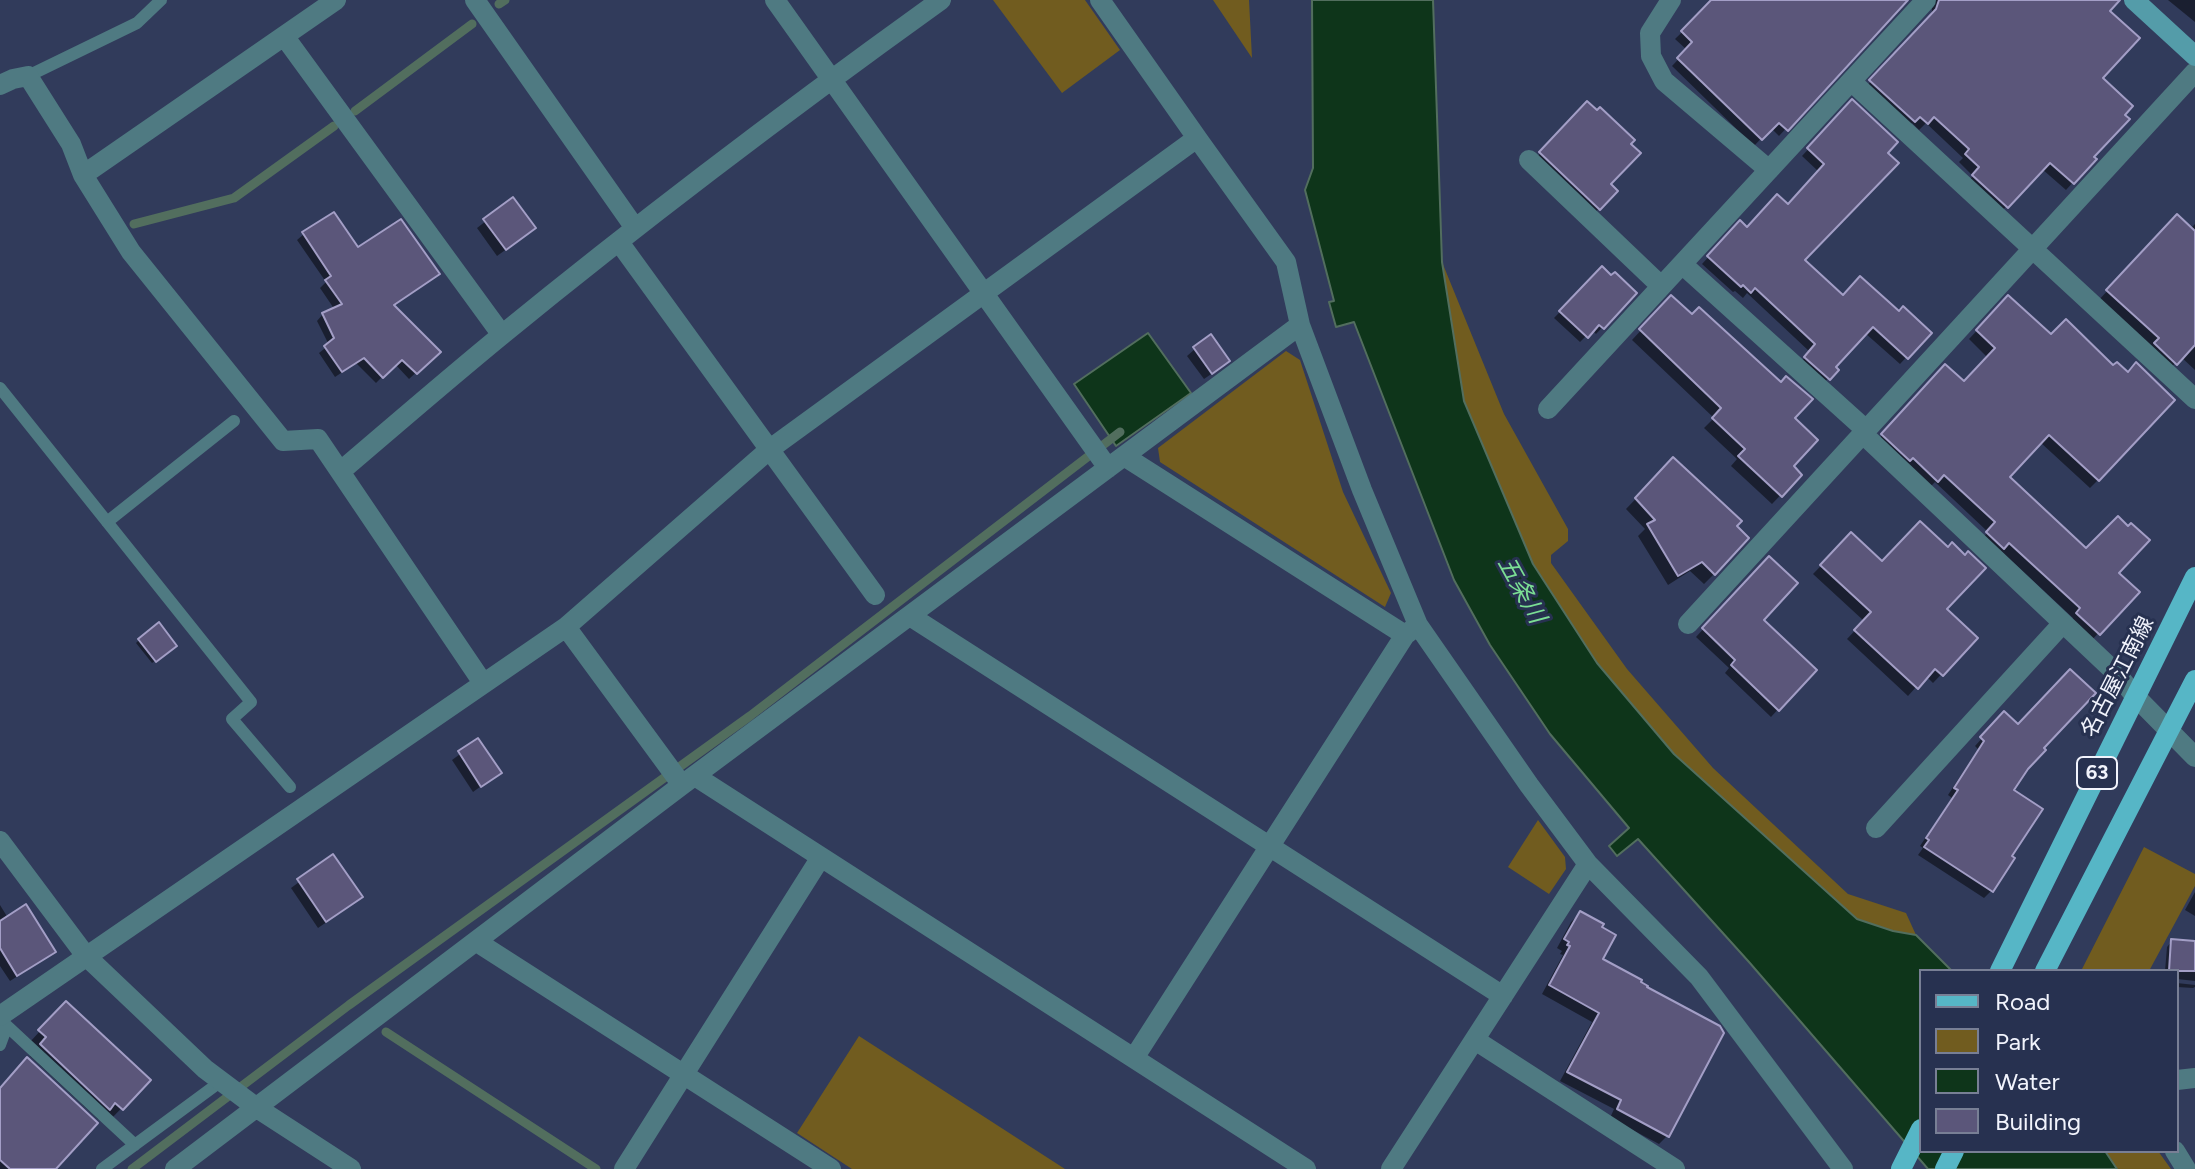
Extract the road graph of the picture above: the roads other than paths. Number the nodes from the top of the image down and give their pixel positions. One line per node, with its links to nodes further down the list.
1 (161, 0): 13 (lane)
2 (336, 0): 10 (street)
3 (475, 0): 21 (street)
4 (775, 0): 14 (street)
5 (941, 0): 14 (street)
6 (1100, 0): 17 (street)
7 (1671, 0): 19 (street)
8 (1926, 0): 15 (street)
9 (2134, 0): 11 (main road)
10 (284, 36): 20 (street); 27 (street)
11 (2195, 56)
12 (2195, 72): 22 (street)
13 (28, 76): 16 (street); 20 (street)
14 (831, 79): 21 (street); 25 (street)
15 (1851, 81): 19 (street); 22 (street)
16 (0, 85)
17 (1197, 138): 25 (street); 26 (street)
18 (1529, 160): 24 (street)
19 (1769, 170): 23 (street)
20 (83, 175): 35 (street)
21 (627, 235): 27 (street); 33 (street)
22 (2032, 249): 29 (street); 32 (street)
23 (1682, 264): 24 (street); 32 (street)
24 (1661, 286): 30 (street)
25 (983, 294): 33 (street); 34 (street)
26 (1300, 325): 34 (street); 43 (street)
27 (502, 335): 35 (street)
28 (0, 388): 36 (lane)
29 (2195, 399)
30 (1548, 409)
31 (234, 421): 36 (lane)
32 (1864, 432): 40 (street); 41 (street)
33 (770, 449): 38 (street); 42 (street)
34 (1116, 462): 39 (street); 43 (street)
35 (341, 471): 45 (street)
36 (107, 522): 50 (lane)
37 (2195, 577): 46 (main road, 名古屋江南線 / 63)
38 (875, 595)
39 (910, 616): 49 (street); 53 (street)
40 (2063, 623): 46 (street); 51 (street)
41 (1688, 624)
42 (566, 627): 45 (street); 49 (street)
43 (1412, 630): 53 (street); 55 (street)
44 (2195, 680): 47 (main road, 63)
45 (483, 683): 57 (street)
46 (2135, 696): 47 (street); 58 (main road, 名古屋江南線 / 63)
47 (2170, 731): 48 (street); 59 (main road, 63)
48 (2195, 757)
49 (688, 781): 54 (street); 56 (street)
50 (290, 787)
51 (1876, 828)
52 (0, 841): 57 (street)
53 (1270, 846): 60 (street); 64 (street)
54 (821, 857): 64 (street); 65 (street)
55 (1588, 864): 60 (street); 78 (street)
56 (477, 942): 65 (street); 67 (street)
57 (86, 956): 61 (street); 66 (street)
58 (2000, 969)
59 (2046, 969)
60 (1503, 996): 62 (street)
61 (2, 1020): 63 (lane); 69 (lane)
62 (1475, 1040): 76 (street); 77 (street)
63 (0, 1045)
64 (1134, 1058): 75 (street)
65 (684, 1075): 73 (street); 74 (street)
66 (224, 1084): 67 (street); 69 (lane)
67 (251, 1104): 71 (street); 72 (street)
68 (1919, 1133): 79 (main road)
69 (135, 1145): 70 (lane)
70 (102, 1169)
71 (175, 1169)
72 (351, 1169)
73 (624, 1169)
74 (831, 1169)
75 (1306, 1169)
76 (1391, 1169)
77 (1675, 1169)
78 (1843, 1169)
79 (1901, 1169)

